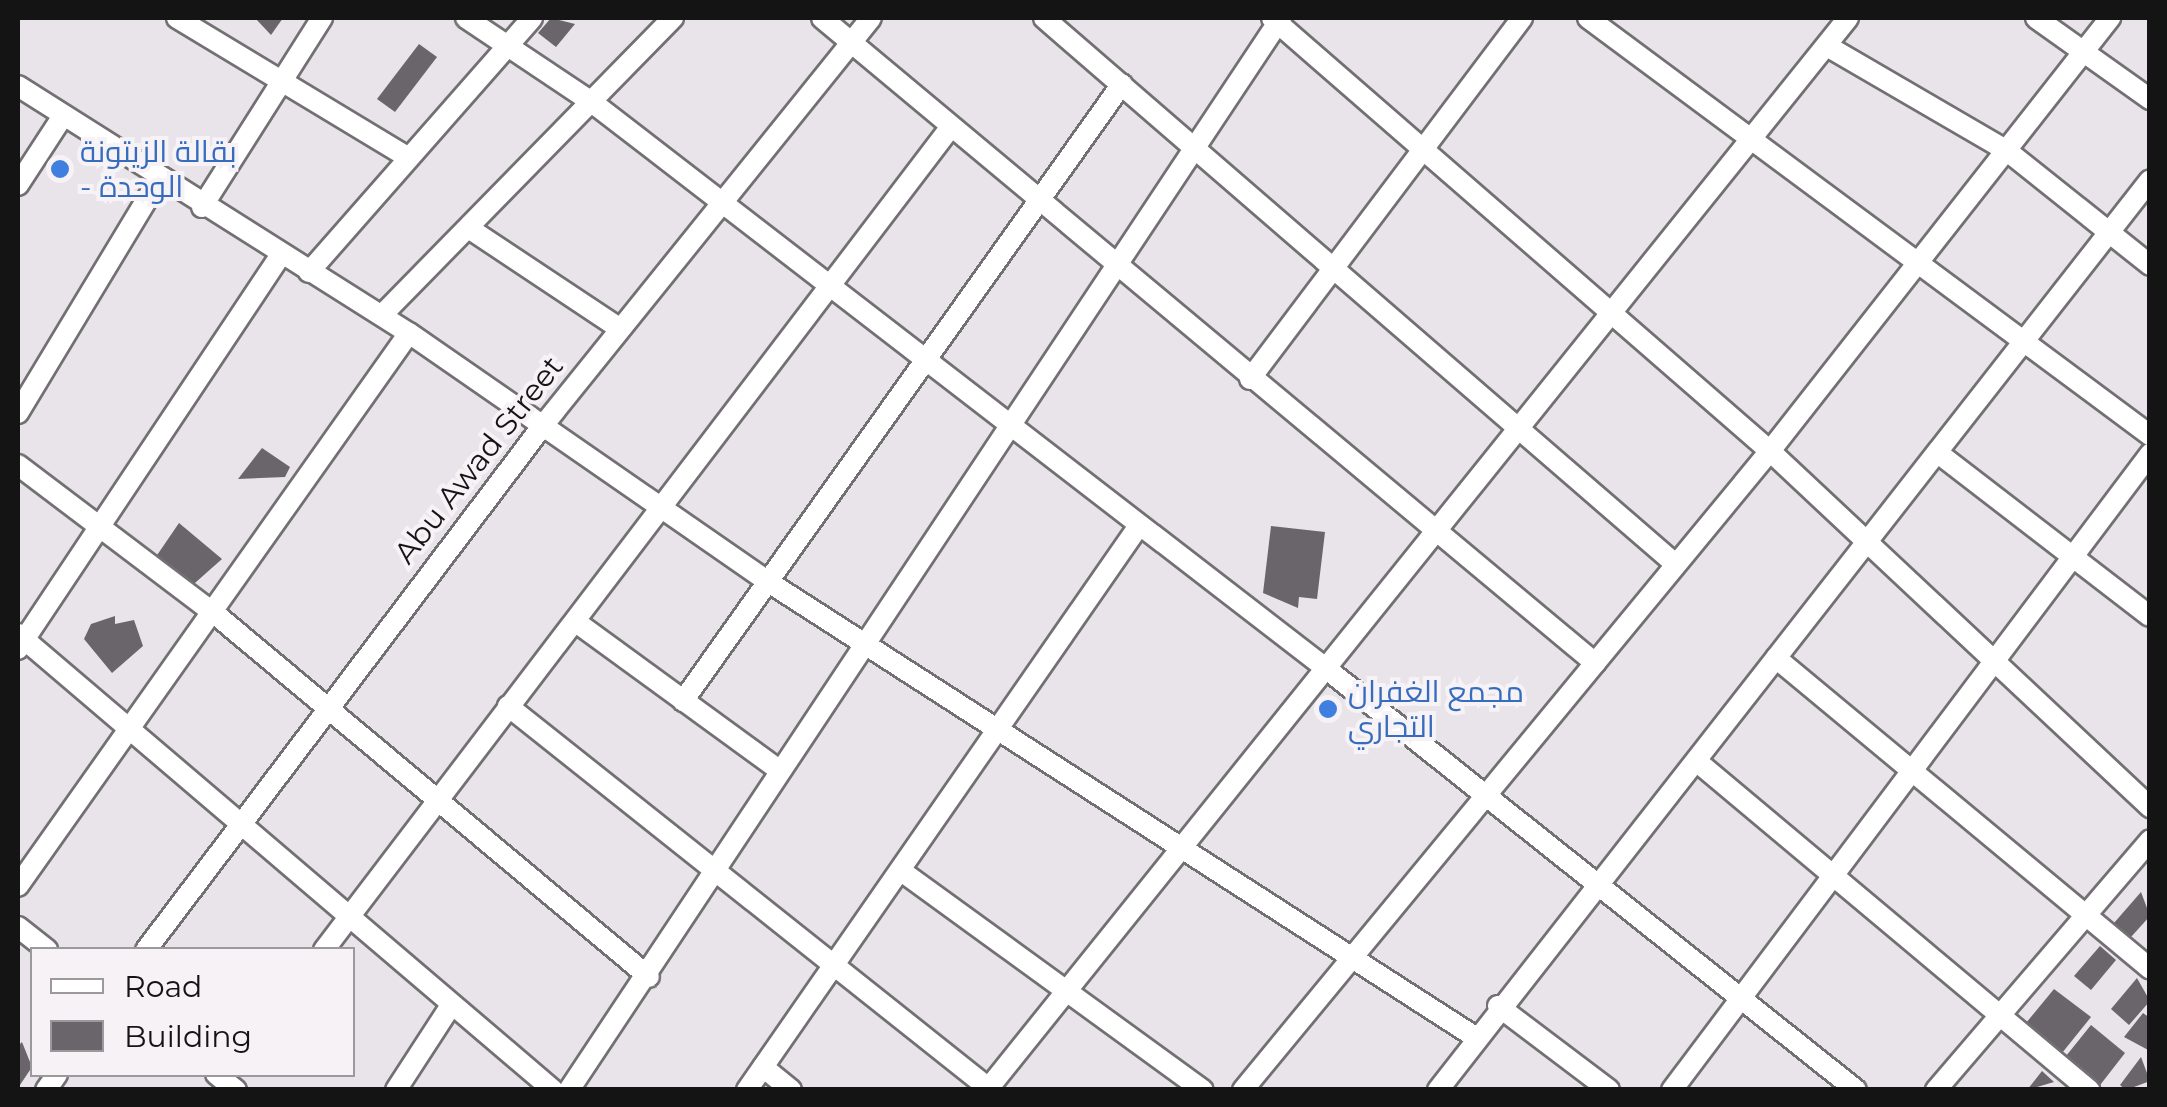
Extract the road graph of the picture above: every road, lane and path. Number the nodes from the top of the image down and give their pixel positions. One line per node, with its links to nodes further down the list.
1 (177, 18): 19 (street)
2 (322, 18): 19 (street)
3 (466, 18): 16 (street)
4 (532, 18): 16 (street)
5 (673, 18): 23 (street)
6 (822, 18): 15 (street)
7 (871, 18): 15 (street, Abu Awad Street)
8 (1044, 18): 20 (street)
9 (1522, 18): 27 (street)
10 (1588, 18): 26 (street)
11 (1848, 18): 17 (street)
12 (2036, 18): 18 (street)
13 (2110, 18): 18 (street)
14 (1277, 19): 27 (street); 29 (street)
15 (848, 41): 25 (street); 35 (street, Abu Awad Street)
16 (507, 45): 23 (street); 30 (street)
17 (1827, 46): 26 (street); 28 (street)
18 (2084, 47): 22 (street); 28 (street)
19 (283, 79): 30 (street); 36 (street)
20 (1122, 84): 29 (street); 34 (street)
21 (18, 86): 24 (street)
22 (2150, 99)
23 (593, 104): 35 (street); 37 (street)
24 (64, 116): 31 (street); 33 (street)
25 (950, 128): 34 (street); 45 (street)
26 (1753, 134): 40 (street); 46 (street)
27 (1427, 148): 43 (street); 46 (street)
28 (2006, 150): 38 (street); 40 (street)
29 (1201, 151): 42 (street); 43 (street)
30 (407, 157): 44 (street)
31 (159, 179): 36 (street); 53 (street)
32 (2150, 180): 38 (street)
33 (18, 185)
34 (1038, 203): 42 (street); 51 (street)
35 (726, 206): 45 (street); 48 (street, Abu Awad Street)
36 (202, 207): 39 (street)
37 (470, 229): 47 (street); 48 (street)
38 (2111, 232): 41 (street); 50 (street)
39 (280, 256): 44 (street); 64 (street)
40 (1916, 264): 50 (street); 58 (street)
41 (2150, 265)
42 (1119, 267): 52 (street); 54 (street)
43 (1336, 270): 52 (street); 55 (street)
44 (308, 272): 47 (street)
45 (824, 284): 51 (street); 62 (street)
46 (1612, 312): 55 (street); 58 (street)
47 (382, 315): 49 (street)
48 (619, 328): 56 (street, Abu Awad Street)
49 (408, 333): 56 (street); 70 (street)
50 (2023, 344): 57 (street); 59 (street)
51 (922, 362): 54 (street); 69 (street)
52 (1250, 378): 65 (street)
53 (18, 413)
54 (1005, 424): 63 (street); 74 (street)
55 (1518, 424): 65 (street); 68 (street)
56 (540, 428): 62 (street); 81 (street, Abu Awad Street)
57 (2150, 435)
58 (1770, 451): 66 (street); 68 (street)
59 (1938, 453): 66 (street); 67 (street)
60 (2150, 454): 67 (street)
61 (18, 465): 64 (street)
62 (659, 510): 69 (street); 72 (street)
63 (1138, 526): 78 (street); 82 (street)
64 (98, 527): 70 (street); 73 (street)
65 (1437, 534): 77 (street); 78 (street)
66 (1870, 542): 75 (street); 76 (street)
67 (2067, 557): 71 (street); 75 (street)
68 (1673, 562): 77 (street)
69 (767, 582): 74 (street); 79 (street)
70 (214, 613): 81 (street); 83 (street)
71 (2150, 616)
72 (576, 622): 79 (street); 80 (street)
73 (20, 641): 83 (street)
74 (870, 642): 82 (street); 85 (street)
75 (1995, 656): 86 (street); 89 (street)
76 (1776, 658): 84 (street); 86 (street)
77 (1594, 663): 87 (street)
78 (1323, 666): 87 (street); 92 (street)
79 (683, 701): 85 (street)
80 (508, 706): 88 (street); 94 (street)
81 (327, 707): 88 (street); 90 (street, Abu Awad Street)
82 (1002, 728): 92 (street); 93 (street)
83 (128, 734): 90 (street); 97 (street)
84 (1700, 764): 95 (street); 96 (street)
85 (779, 770): 94 (street)
86 (1905, 770): 95 (street); 98 (street)
87 (1480, 792): 96 (street); 104 (street)
88 (434, 804): 99 (street); 107 (street)
89 (2150, 807)
90 (235, 826): 99 (street); 102 (street, Abu Awad Street)
91 (2150, 840): 98 (street)
92 (1183, 844): 104 (street); 108 (street)
93 (904, 873): 106 (street); 108 (street)
94 (712, 874): 106 (street); 107 (street)
95 (1826, 874): 109 (street); 112 (street)
96 (1596, 881): 109 (street); 110 (street)
97 (18, 886)
98 (2084, 914): 105 (street); 112 (street)
99 (348, 919): 103 (street); 111 (street)
100 (18, 927): 101 (street)
101 (44, 947)
102 (148, 947)
103 (326, 947)
104 (1351, 957): 113 (street); 122 (street)
105 (2150, 969)
106 (833, 971): 114 (street); 115 (street)
107 (649, 978): 118 (street)
108 (1067, 992): 115 (street); 121 (street)
109 (1739, 998): 125 (street); 126 (street)
110 (1498, 1006): 113 (street); 124 (street)
111 (450, 1007): 116 (street); 117 (street)
112 (2000, 1018): 127 (street); 128 (street)
113 (1475, 1037): 123 (street)
114 (763, 1068): 119 (street); 120 (street)
115 (989, 1089)
116 (396, 1090)
117 (553, 1090)
118 (569, 1090)
119 (746, 1090)
120 (791, 1090)
121 (1203, 1090)
122 (1243, 1090)
123 (1438, 1090)
124 (1609, 1090)
125 (1672, 1090)
126 (1856, 1090)
127 (1936, 1090)
128 (2089, 1090)

